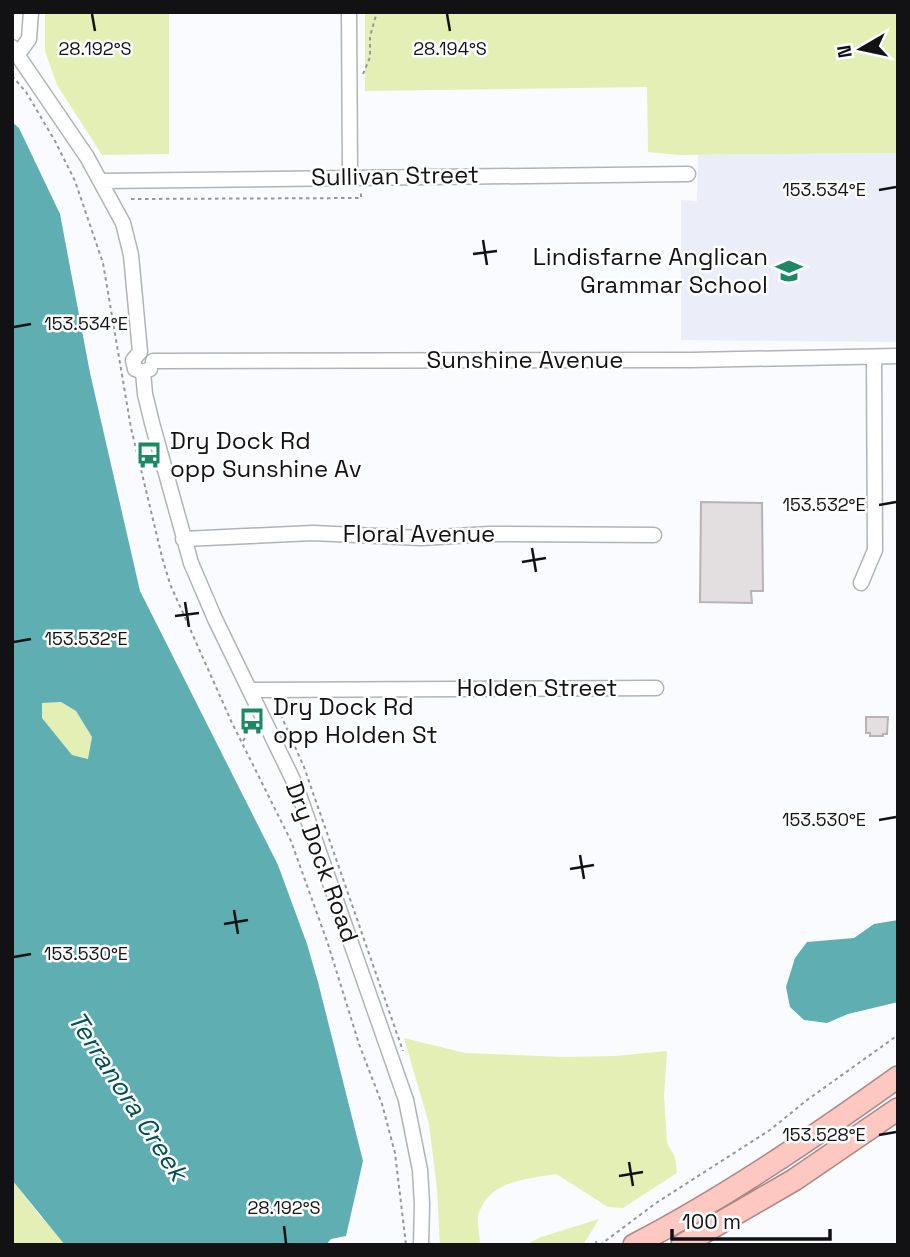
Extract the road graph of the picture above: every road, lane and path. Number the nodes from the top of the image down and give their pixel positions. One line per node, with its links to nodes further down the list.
1 (31, 12): 4 (street)
2 (349, 12): 8 (street)
3 (377, 12): 6 (path)
4 (15, 50): 9 (street)
5 (12, 76): 20 (path)
6 (360, 80)
7 (688, 174): 8 (street, Sullivan Street)
8 (356, 176): 9 (street, Sullivan Street); 10 (path)
9 (101, 181): 13 (street, Dry Dock Road)
10 (131, 200)
11 (898, 356): 12 (street, Sunshine Avenue)
12 (874, 357): 13 (street, Sunshine Avenue); 16 (street)
13 (148, 367): 15 (street, Dry Dock Road)
14 (654, 535): 15 (street, Floral Avenue)
15 (183, 539): 18 (street, Dry Dock Road)
16 (861, 583)
17 (656, 688): 18 (street, Holden Street)
18 (250, 690): 25 (street, Dry Dock Road)
19 (252, 728): 20 (path)
20 (242, 742): 24 (path)
21 (898, 1035): 27 (path)
22 (898, 1077): 28 (highway)
23 (898, 1109): 29 (highway)
24 (406, 1245)
25 (421, 1245)
26 (589, 1245): 27 (path)
27 (599, 1245)
28 (635, 1245)
29 (681, 1245)

